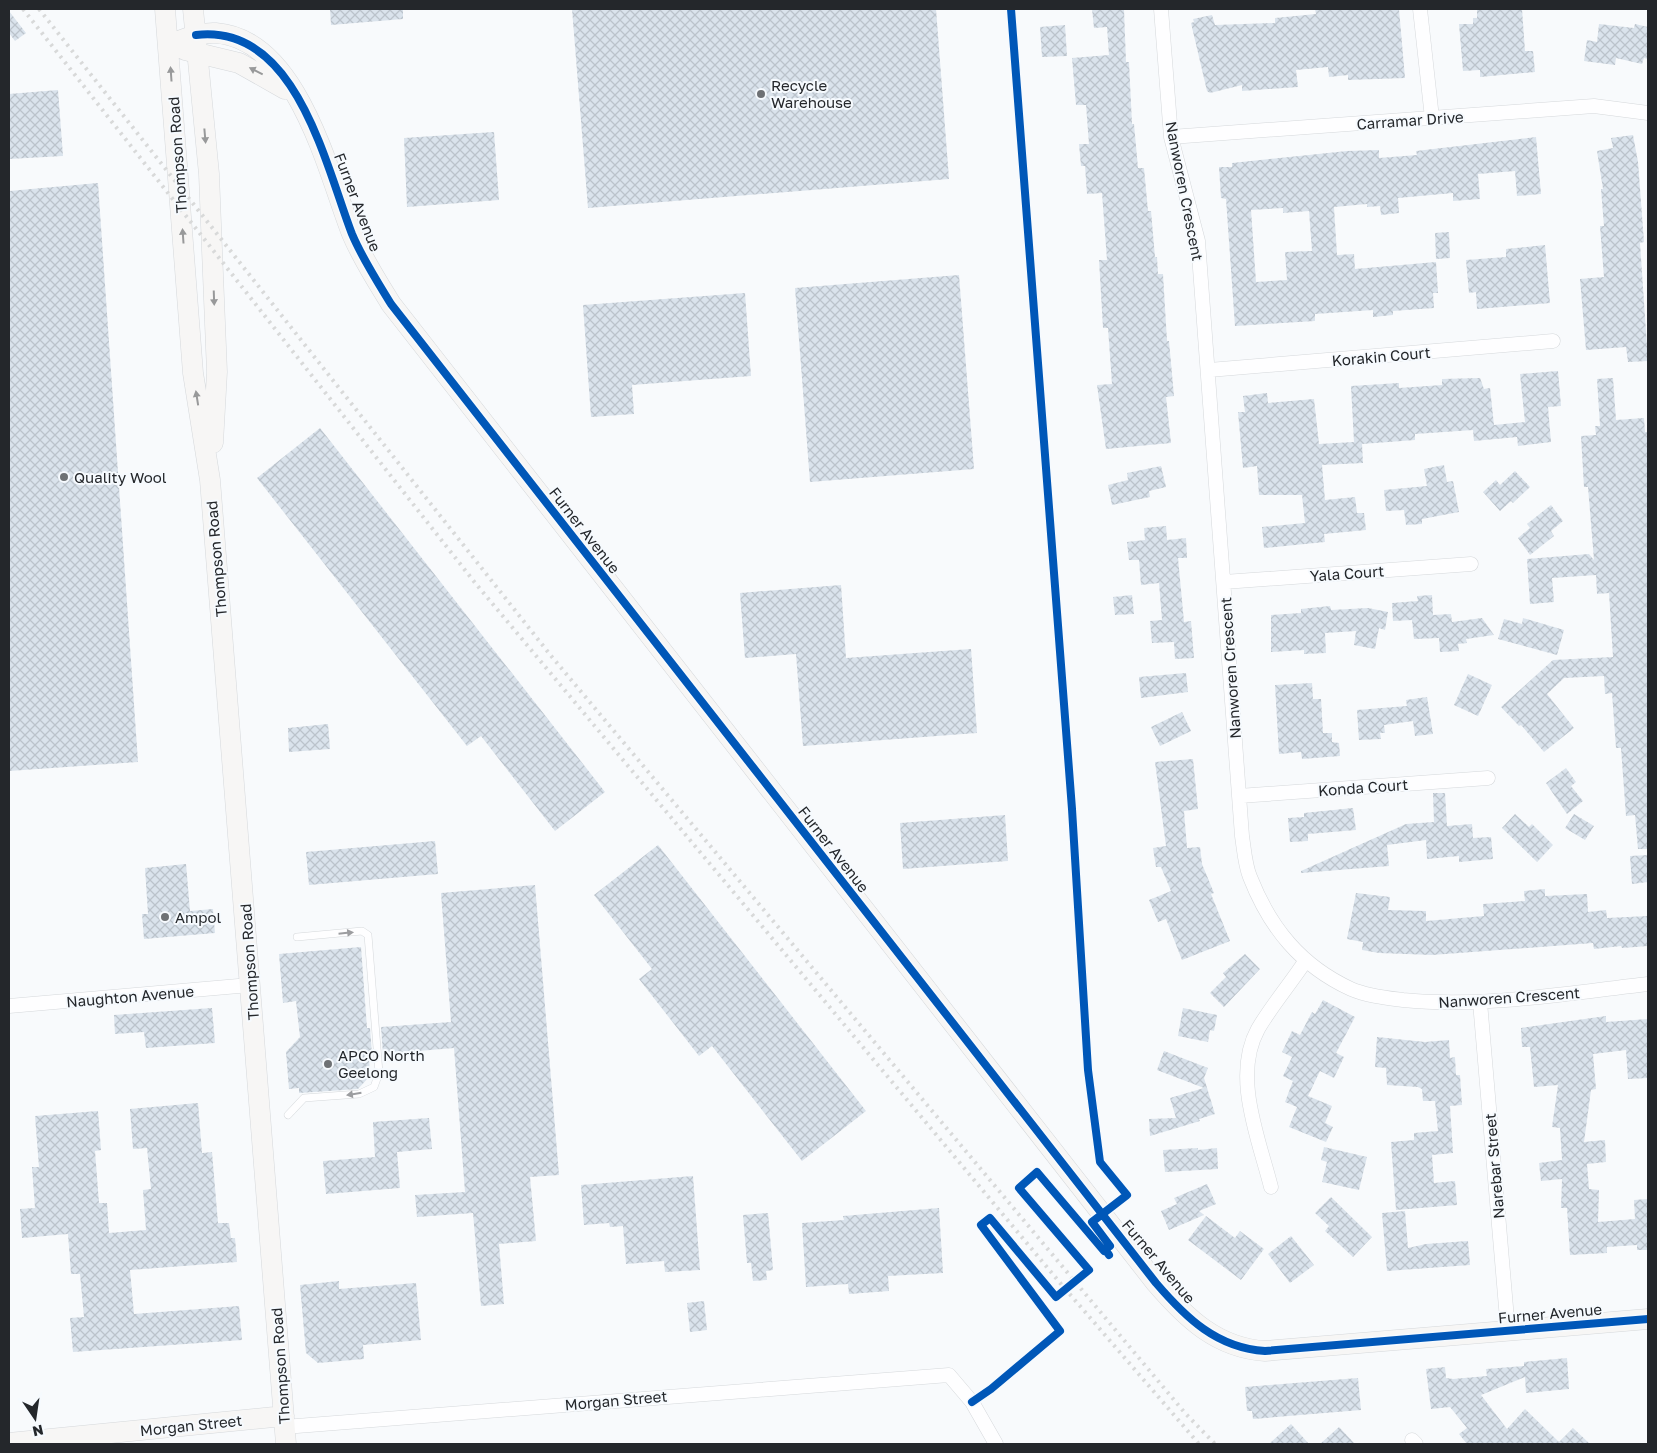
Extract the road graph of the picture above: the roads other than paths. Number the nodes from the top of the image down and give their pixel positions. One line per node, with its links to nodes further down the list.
1 (166, 9): 6 (main road, Thompson Road)
2 (193, 9): 5 (main road, Thompson Road)
3 (1161, 9): 9 (street, Nanworen Crescent)
4 (1420, 9): 8 (street)
5 (197, 44): 6 (main road); 12 (main road, Thompson Road, one-way to 12); 26 (main road, Furner Avenue)
6 (169, 45): 12 (main road, Thompson Road, one-way to 6)
7 (1648, 113): 8 (street, Carramar Drive)
8 (1432, 118): 9 (street, Carramar Drive)
9 (1171, 137): 11 (street, Nanworen Crescent)
10 (1553, 341): 11 (street, Korakin Court)
11 (1209, 370): 14 (street, Nanworen Crescent)
12 (210, 480): 20 (main road, Thompson Road)
13 (1471, 564): 14 (street, Yala Court)
14 (1224, 582): 16 (street, Nanworen Crescent)
15 (1488, 778): 16 (street, Konda Court)
16 (1239, 796): 18 (street, Nanworen Crescent)
17 (297, 937): 23 (lane, one-way to 23)
18 (1306, 960): 21 (street, Nanworen Crescent); 24 (street)
19 (1648, 984): 21 (street, Nanworen Crescent)
20 (250, 985): 22 (street, Naughton Avenue); 27 (main road, Thompson Road)
21 (1480, 1002): 26 (street, Narebar Street)
22 (9, 1006)
23 (288, 1115)
24 (1271, 1187)
25 (1648, 1319): 26 (main road, Furner Avenue)
26 (1508, 1331)
27 (285, 1429): 28 (main road, Morgan Street); 29 (street, Morgan Street)
28 (9, 1443)
29 (996, 1444)

